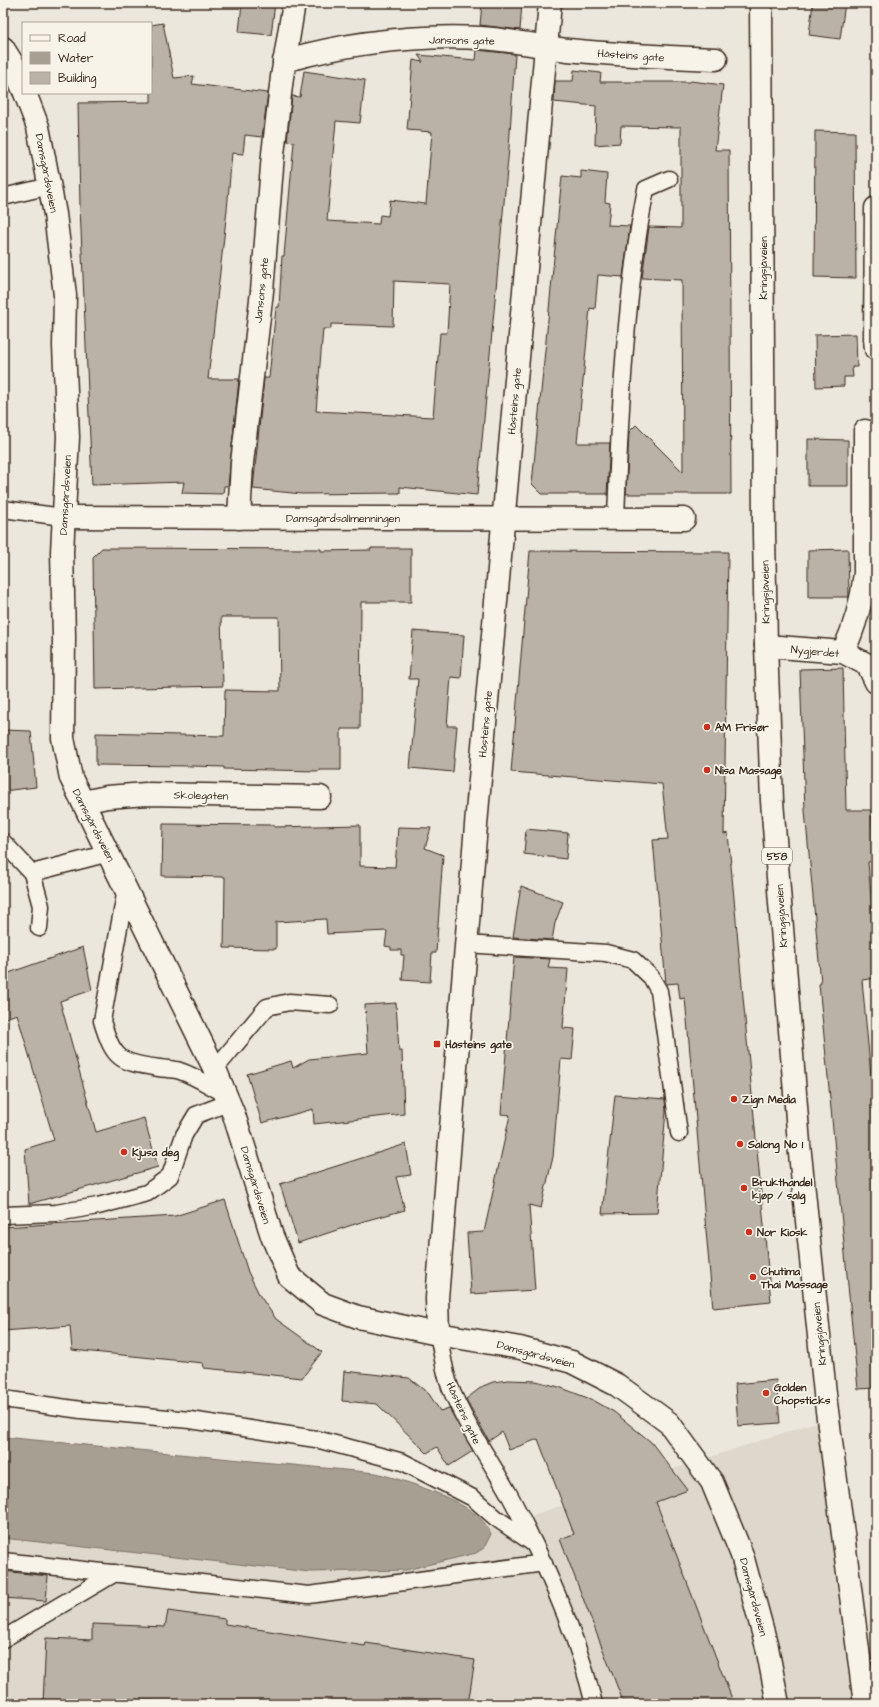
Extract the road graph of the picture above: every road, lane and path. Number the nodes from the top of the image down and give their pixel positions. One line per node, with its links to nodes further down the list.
1 (294, 3): 7 (street, Jansons gate)
2 (550, 3): 4 (street, Håsteins gate)
3 (761, 3): 22 (street, Kringsjåveien / 558)
4 (546, 46): 6 (street, Håsteins gate); 7 (street, Jansons gate); 19 (street, Håsteins gate)
5 (3, 48): 8 (street)
6 (716, 59)
7 (284, 61): 18 (street, Jansons gate)
8 (22, 86)
9 (25, 94): 11 (street, Damsgårdsveien)
10 (669, 179): 20 (lane)
11 (50, 186): 12 (lane); 17 (street, Damsgårdsveien)
12 (3, 197)
13 (876, 208): 14 (street)
14 (876, 349)
15 (865, 431): 23 (street)
16 (3, 509): 17 (lane, Damsgårdsallmenningen)
17 (64, 517): 18 (street, Damsgårdsallmenningen); 26 (street, Damsgårdsveien)
18 (239, 518): 19 (street, Damsgårdsallmenningen)
19 (504, 518): 20 (street, Damsgårdsallmenningen); 32 (street, Håsteins gate)
20 (616, 519): 21 (street, Damsgårdsallmenningen)
21 (684, 519)
22 (766, 646): 23 (street, Nygjerdet); 47 (street, Kringsjåveien / 558)
23 (843, 652): 24 (street, Nygjerdet)
24 (876, 682)
25 (320, 796): 26 (street, Skolegaten)
26 (82, 802): 28 (street, Damsgårdsveien)
27 (3, 842): 29 (lane)
28 (109, 853): 29 (lane); 30 (street, Damsgårdsveien)
29 (32, 873): 31 (lane)
30 (126, 889): 34 (street, Damsgårdsveien); 35 (lane)
31 (39, 928)
32 (466, 944): 36 (lane); 38 (street, Håsteins gate)
33 (330, 1005): 34 (lane)
34 (215, 1069): 35 (street, Damsgårdsveien)
35 (226, 1098): 37 (lane); 38 (street, Damsgårdsveien)
36 (679, 1133)
37 (3, 1215)
38 (438, 1334): 40 (lane, Håsteins gate); 46 (street, Damsgårdsveien)
39 (3, 1399): 40 (lane)
40 (534, 1544): 42 (lane, Håsteins gate)
41 (3, 1561): 43 (lane)
42 (544, 1563): 43 (lane); 45 (lane, Håsteins gate)
43 (115, 1573): 44 (lane)
44 (3, 1638)
45 (594, 1704)
46 (778, 1704)
47 (865, 1704)

